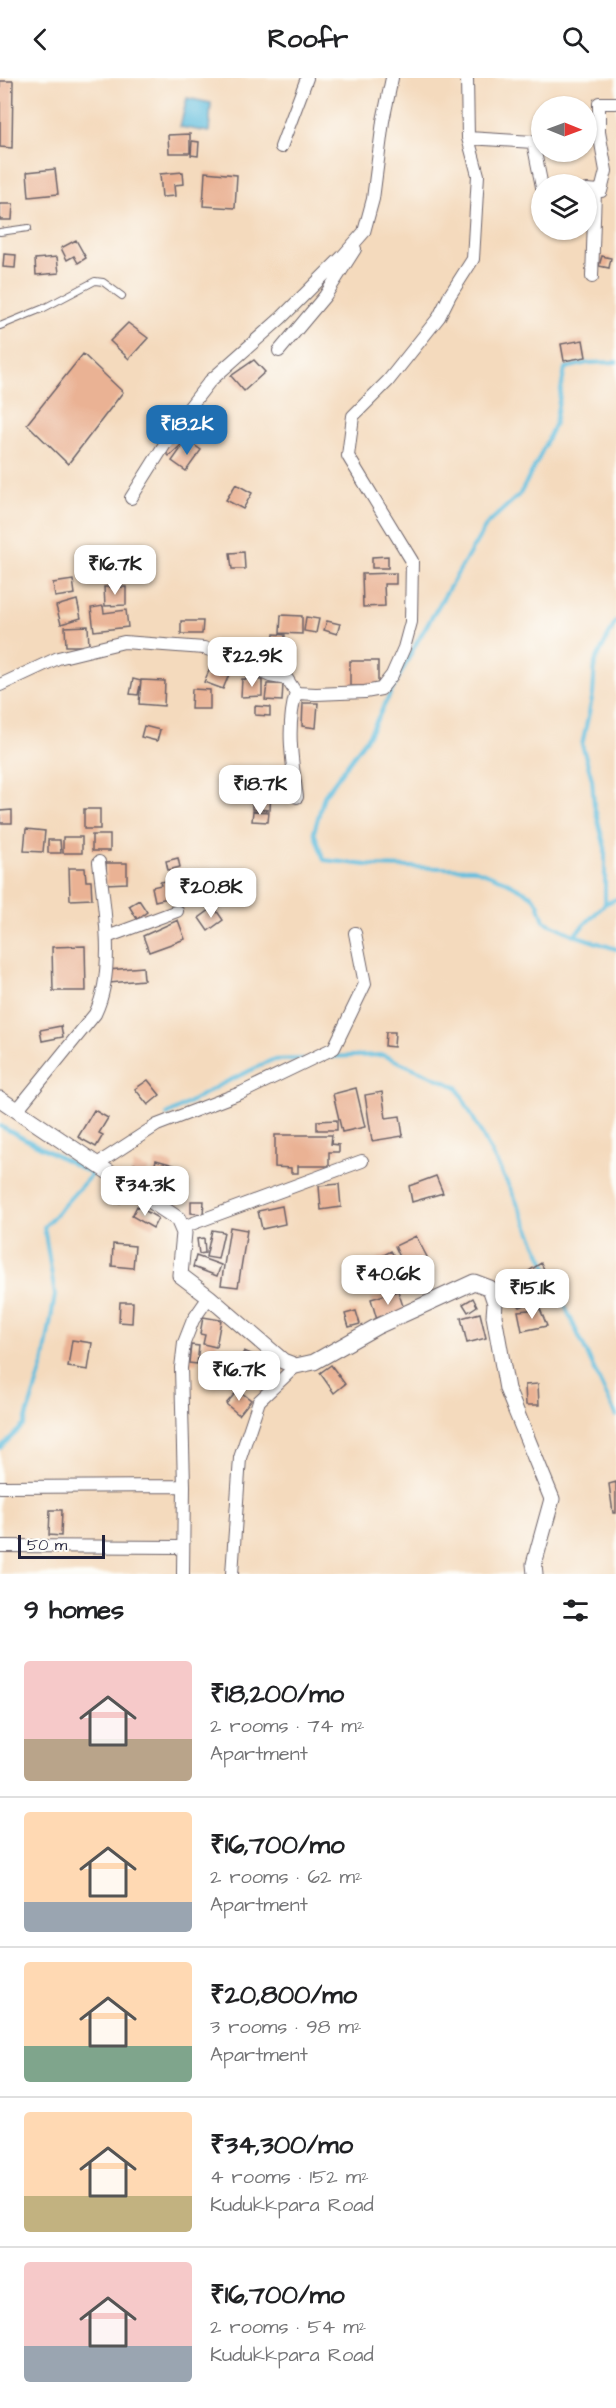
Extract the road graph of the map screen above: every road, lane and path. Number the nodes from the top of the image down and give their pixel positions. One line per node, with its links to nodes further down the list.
1 (307, 78): 6 (street)
2 (392, 78): 11 (street)
3 (467, 78): 5 (street)
4 (616, 103): 8 (street)
5 (468, 138): 7 (street); 19 (street)
6 (281, 147)
7 (539, 174)
8 (597, 191)
9 (28, 228): 10 (lane)
10 (0, 232)
11 (364, 232): 16 (street); 17 (street)
12 (592, 240): 13 (street)
13 (592, 277)
14 (122, 296): 15 (lane)
15 (0, 326)
16 (279, 351)
17 (131, 498)
18 (0, 685): 19 (street)
19 (296, 693): 20 (street)
20 (297, 797)
21 (99, 862): 24 (street)
22 (177, 911): 24 (street)
23 (355, 933): 28 (street)
24 (107, 937): 26 (street)
25 (0, 1099): 26 (street)
26 (17, 1110): 28 (street)
27 (362, 1161): 29 (street)
28 (97, 1164): 29 (street)
29 (183, 1227): 30 (street)
30 (209, 1297): 31 (street); 32 (street)
31 (296, 1366): 37 (street); 38 (street)
32 (184, 1486): 33 (street); 35 (street)
33 (0, 1487)
34 (0, 1546): 35 (street)
35 (183, 1547): 36 (street)
36 (183, 1574)
37 (232, 1574)
38 (536, 1574)

